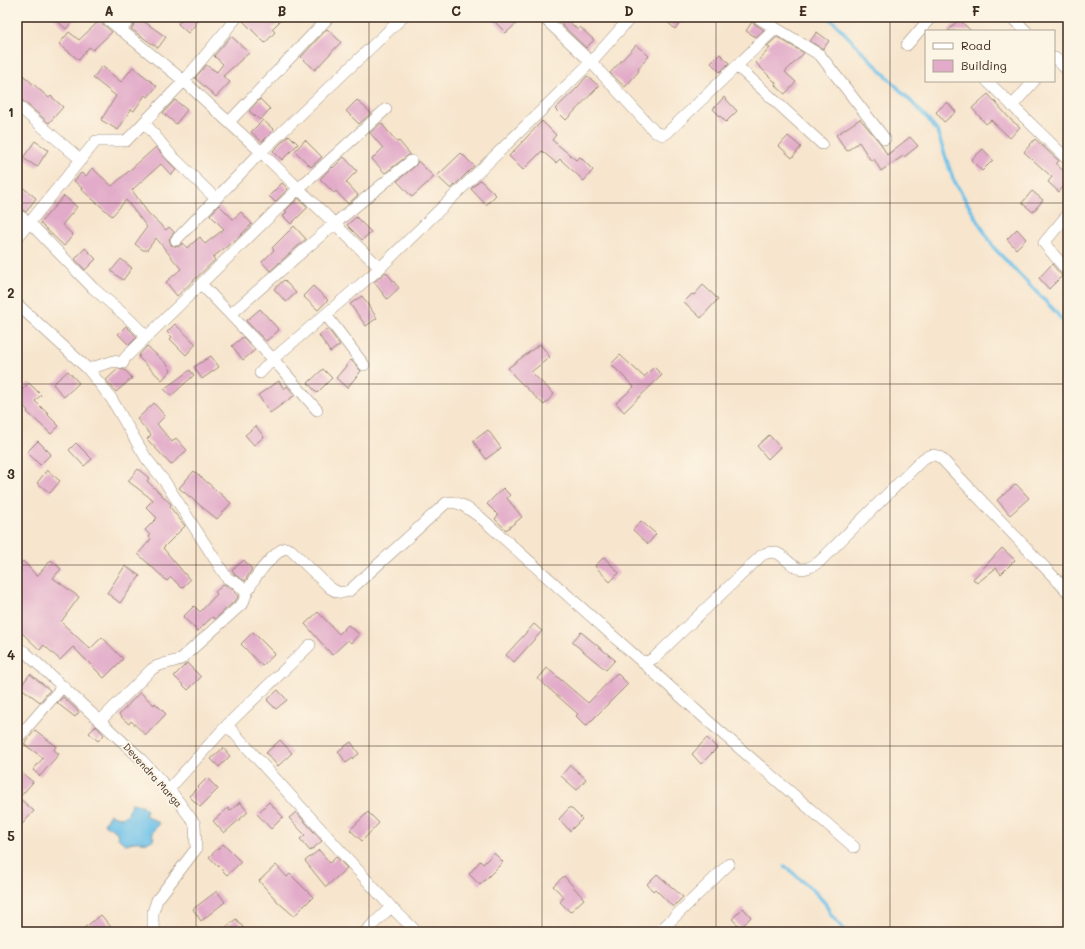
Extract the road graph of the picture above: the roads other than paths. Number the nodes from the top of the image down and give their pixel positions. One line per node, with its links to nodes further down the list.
1 (105, 17): 12 (street)
2 (132, 17): 12 (street)
3 (237, 17): 19 (street)
4 (403, 17): 29 (street)
5 (631, 17): 16 (street)
6 (757, 17): 11 (street)
7 (931, 17): 14 (street)
8 (1012, 18): 13 (street)
9 (548, 19): 16 (street)
10 (329, 20): 26 (street)
11 (775, 29): 17 (street); 27 (street)
12 (120, 30): 19 (street)
13 (1025, 30)
14 (907, 45)
15 (1055, 59): 18 (street)
16 (591, 62): 17 (street); 41 (street)
17 (737, 66): 28 (street)
18 (1068, 70)
19 (184, 81): 25 (street); 26 (street)
20 (988, 82): 23 (street)
21 (1033, 82): 23 (street)
22 (17, 105): 30 (street)
23 (1012, 106): 31 (street)
24 (386, 109): 33 (street)
25 (144, 122): 30 (street); 34 (street)
26 (229, 122): 29 (street)
27 (885, 138)
28 (822, 144)
29 (260, 152): 33 (street); 34 (street)
30 (81, 160): 37 (street)
31 (1068, 160)
32 (411, 161): 38 (street)
33 (298, 189): 38 (street); 43 (street)
34 (216, 199): 40 (street)
35 (17, 214): 37 (street)
36 (1068, 214): 42 (street)
37 (30, 223): 39 (street); 47 (street)
38 (334, 224): 41 (street); 45 (street)
39 (17, 238)
40 (176, 240)
41 (380, 268): 46 (street)
42 (1068, 272)
43 (201, 284): 45 (street); 47 (street)
44 (17, 304): 50 (street)
45 (231, 314): 48 (street)
46 (326, 315): 48 (street); 49 (street)
47 (147, 337): 50 (street)
48 (273, 359): 51 (street); 52 (street)
49 (364, 365)
50 (88, 369): 53 (street)
51 (260, 373)
52 (317, 410)
53 (246, 592): 57 (street); 59 (street)
54 (1068, 592): 57 (street)
55 (310, 644): 60 (street)
56 (17, 648): 58 (street, Devendra Marga)
57 (641, 661): 63 (street)
58 (63, 686): 59 (street, Devendra Marga); 61 (street)
59 (100, 721): 62 (street, Devendra Marga)
60 (228, 725): 62 (street); 65 (street)
61 (17, 739)
62 (169, 789): 66 (street, Devendra Marga)
63 (854, 846)
64 (729, 864): 69 (street)
65 (391, 907): 67 (street); 68 (street)
66 (156, 932)
67 (365, 932)
68 (417, 932)
69 (659, 932)

